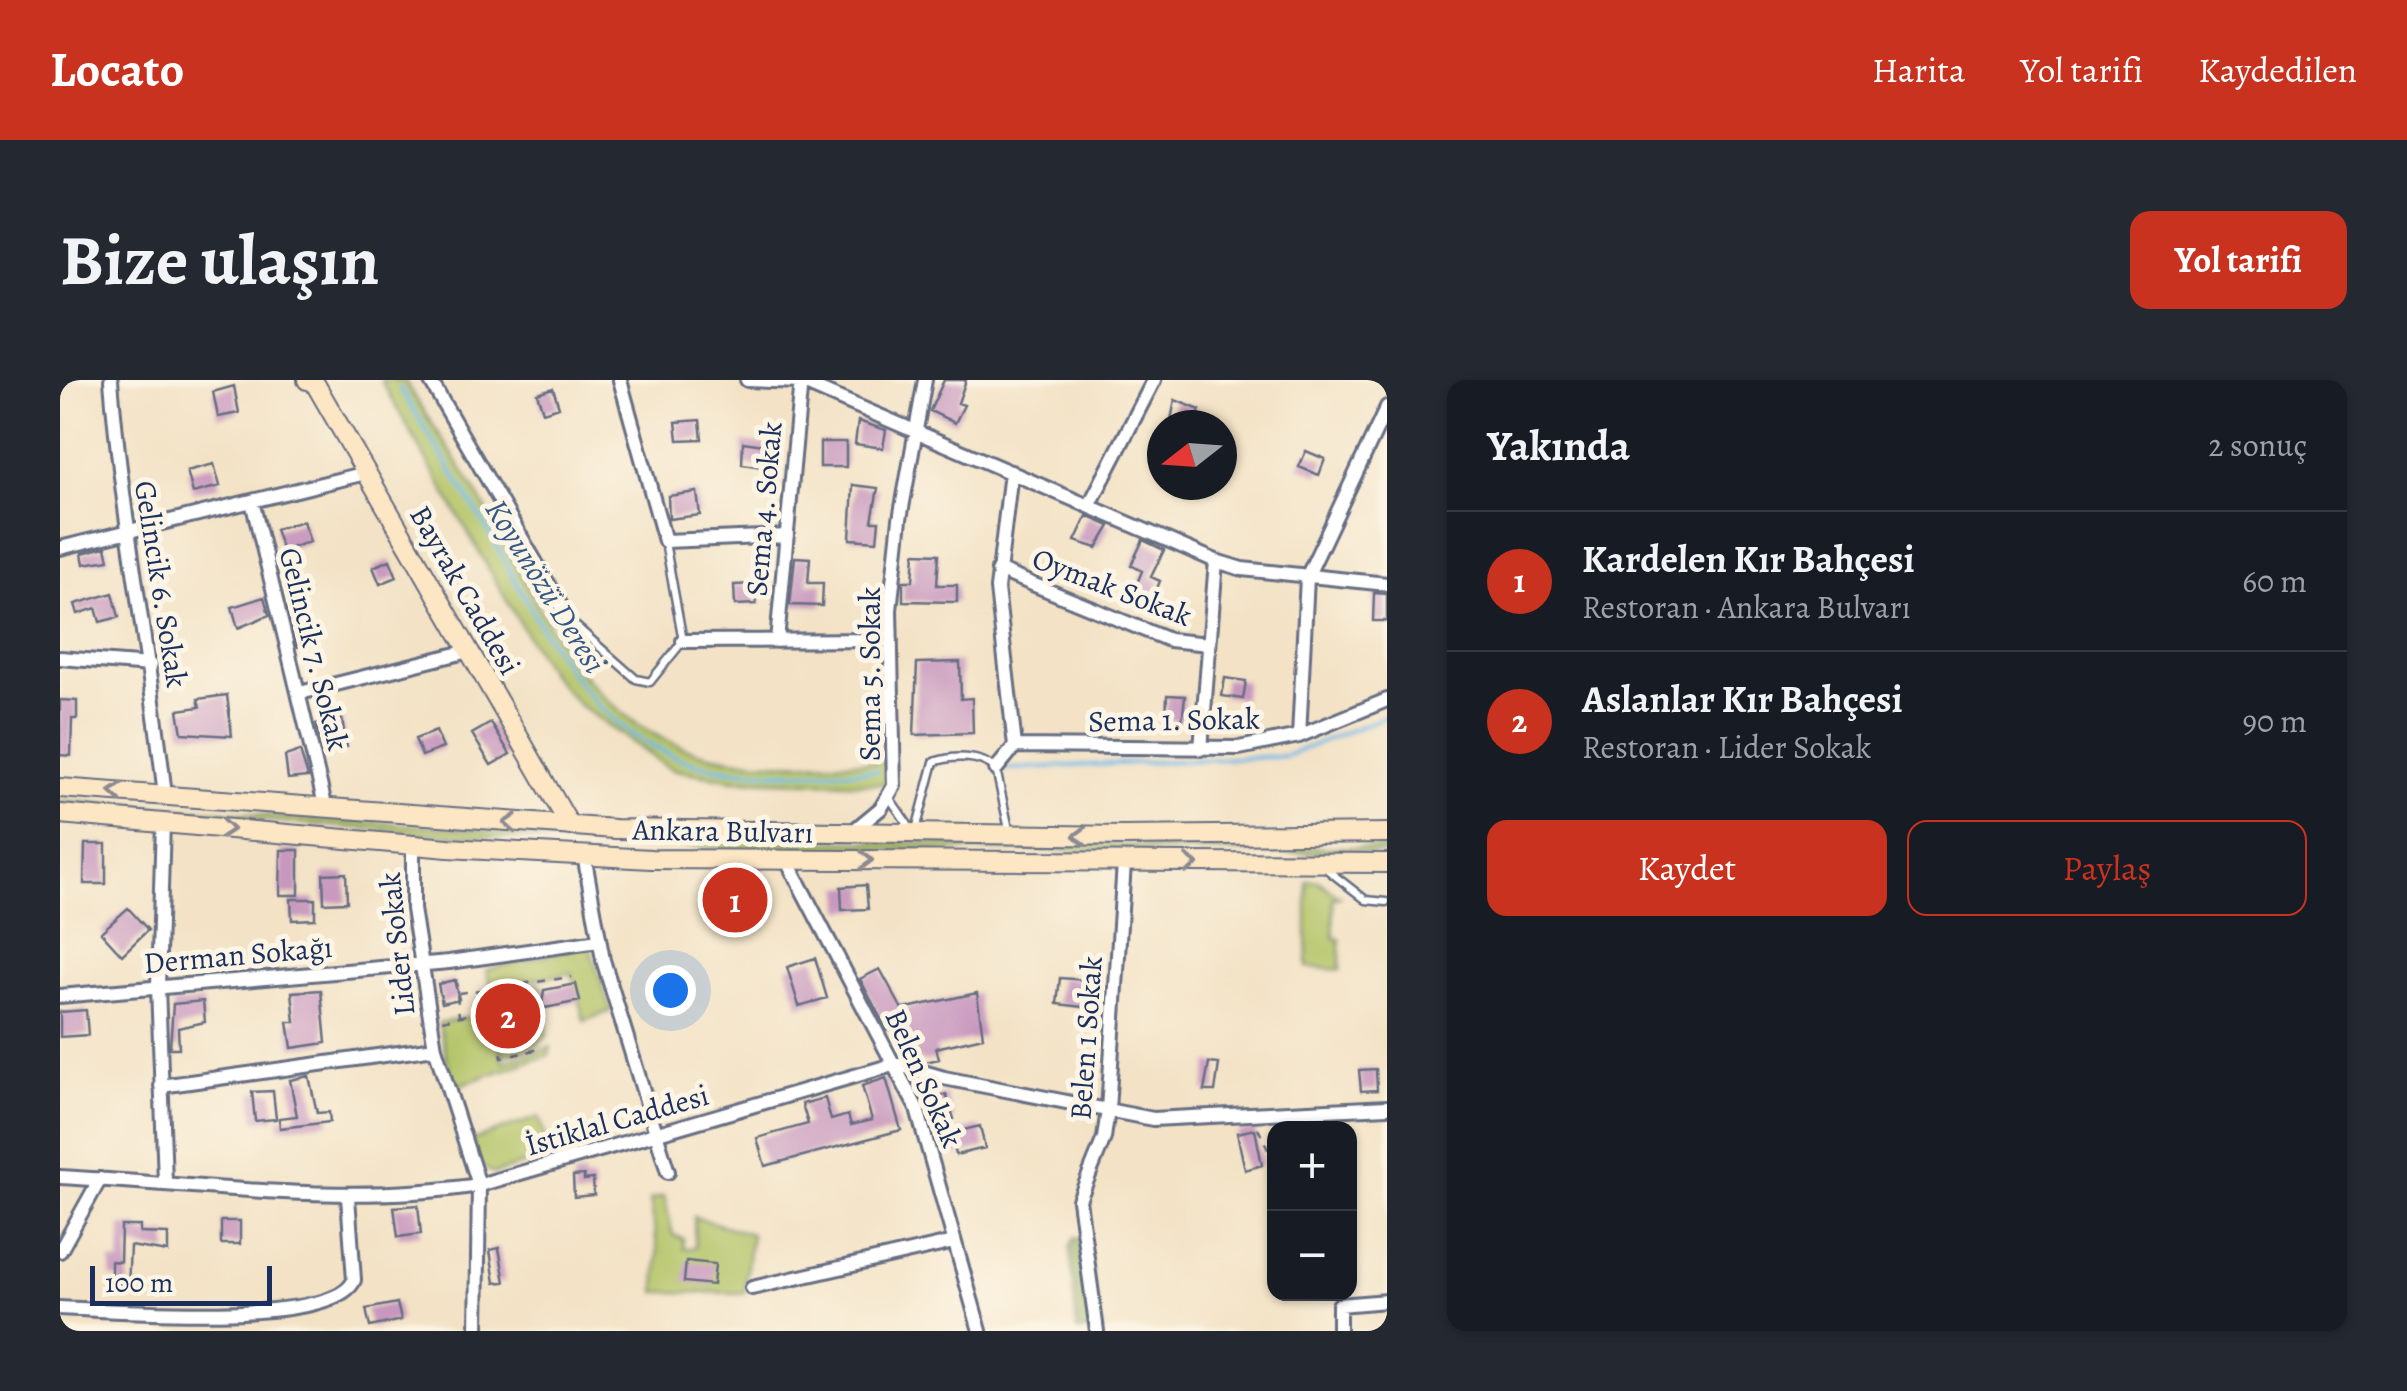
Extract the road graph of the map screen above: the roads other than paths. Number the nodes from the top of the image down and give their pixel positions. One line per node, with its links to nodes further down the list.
1 (110, 380): 15 (street, Gelincik 6. Sokak)
2 (313, 380): 12 (main road, Bayrak Caddesi)
3 (430, 380): 23 (street)
4 (620, 380): 17 (street)
5 (747, 380): 8 (street)
6 (925, 380): 10 (street, Sema 5. Sokak)
7 (1154, 380): 14 (street)
8 (801, 381): 10 (street); 16 (street, Sema 4. Sokak)
9 (1387, 407): 21 (street)
10 (914, 431): 11 (street); 24 (street, Sema 5. Sokak)
11 (1011, 472): 14 (street); 20 (street)
12 (366, 473): 13 (street); 28 (main road, Bayrak Caddesi)
13 (252, 501): 15 (street); 31 (street, Gelincik 7. Sokak)
14 (1089, 506): 19 (street)
15 (127, 534): 18 (street); 30 (street, Gelincik 6. Sokak)
16 (787, 536): 17 (street); 26 (street, Sema 4. Sokak)
17 (664, 541): 25 (lane)
18 (60, 548)
19 (1216, 561): 21 (street); 27 (street)
20 (998, 570): 27 (street, Oymak Sokak); 34 (street)
21 (1306, 577): 22 (street); 33 (street)
22 (1387, 584)
23 (568, 618): 25 (lane)
24 (891, 640): 26 (street); 39 (street, Sema 5. Sokak)
25 (683, 641): 26 (street)
26 (777, 641)
27 (1209, 644): 35 (street)
28 (469, 651): 31 (street); 43 (main road, Bayrak Caddesi)
29 (60, 658): 30 (street)
30 (150, 665): 38 (street, Gelincik 6. Sokak)
31 (300, 693): 40 (street, Gelincik 7. Sokak)
32 (1387, 700): 33 (street, Sema 1. Sokak)
33 (1299, 736): 35 (street, Sema 1. Sokak)
34 (1015, 746): 35 (street, Sema 1. Sokak); 36 (street)
35 (1201, 748)
36 (996, 768): 46 (lane); 47 (lane)
37 (60, 788): 38 (main road, Ankara Bulvarı, one-way to 37)
38 (164, 796): 40 (main road, Ankara Bulvarı)
39 (889, 796): 44 (street, Sema 5. Sokak); 46 (lane)
40 (326, 809): 43 (main road, Ankara Bulvarı, one-way to 40)
41 (60, 814): 42 (main road, Ankara Bulvarı)
42 (163, 823): 48 (main road, Ankara Bulvarı, one-way to 48); 57 (street)
43 (570, 826): 44 (main road, Ankara Bulvarı)
44 (851, 833): 46 (main road, Ankara Bulvarı)
45 (1387, 833): 47 (main road, Ankara Bulvarı, one-way to 47)
46 (914, 834): 47 (main road, Ankara Bulvarı)
47 (1010, 835)
48 (413, 845): 49 (main road, Ankara Bulvarı); 56 (street, Lider Sokak)
49 (584, 856): 50 (main road, Ankara Bulvarı); 55 (street)
50 (786, 859): 51 (main road, Ankara Bulvarı, one-way to 51); 60 (street, Belen Sokak)
51 (1124, 863): 53 (main road, Ankara Bulvarı, one-way to 53); 63 (street, Belen 1 Sokak)
52 (1387, 863): 53 (main road, Ankara Bulvarı)
53 (1320, 864): 54 (lane)
54 (1386, 902)
55 (598, 941): 56 (street, Derman Sokağı); 64 (street)
56 (420, 964): 57 (street, Derman Sokağı); 59 (street, Lider Sokak)
57 (158, 986): 58 (street, Derman Sokağı); 61 (street)
58 (60, 996)
59 (435, 1048): 61 (street); 69 (street, Lider Sokak)
60 (896, 1064): 63 (street); 64 (street, İstiklal Caddesi); 71 (street, Belen Sokak)
61 (161, 1086): 68 (street)
62 (1387, 1107): 63 (street)
63 (1108, 1110): 78 (street, Belen 1 Sokak)
64 (655, 1136): 65 (street); 69 (street, İstiklal Caddesi)
65 (668, 1172)
66 (60, 1176): 67 (street, İstiklal Caddesi)
67 (100, 1179): 68 (street, İstiklal Caddesi); 72 (street)
68 (165, 1182): 70 (street, İstiklal Caddesi)
69 (480, 1185): 70 (street, İstiklal Caddesi); 76 (street, Lider Sokak)
70 (348, 1196): 75 (street)
71 (954, 1242): 73 (street); 77 (street, Belen Sokak)
72 (60, 1250)
73 (752, 1288)
74 (1387, 1301): 79 (street)
75 (60, 1308)
76 (478, 1331)
77 (980, 1331)
78 (1097, 1331)
79 (1339, 1331)

